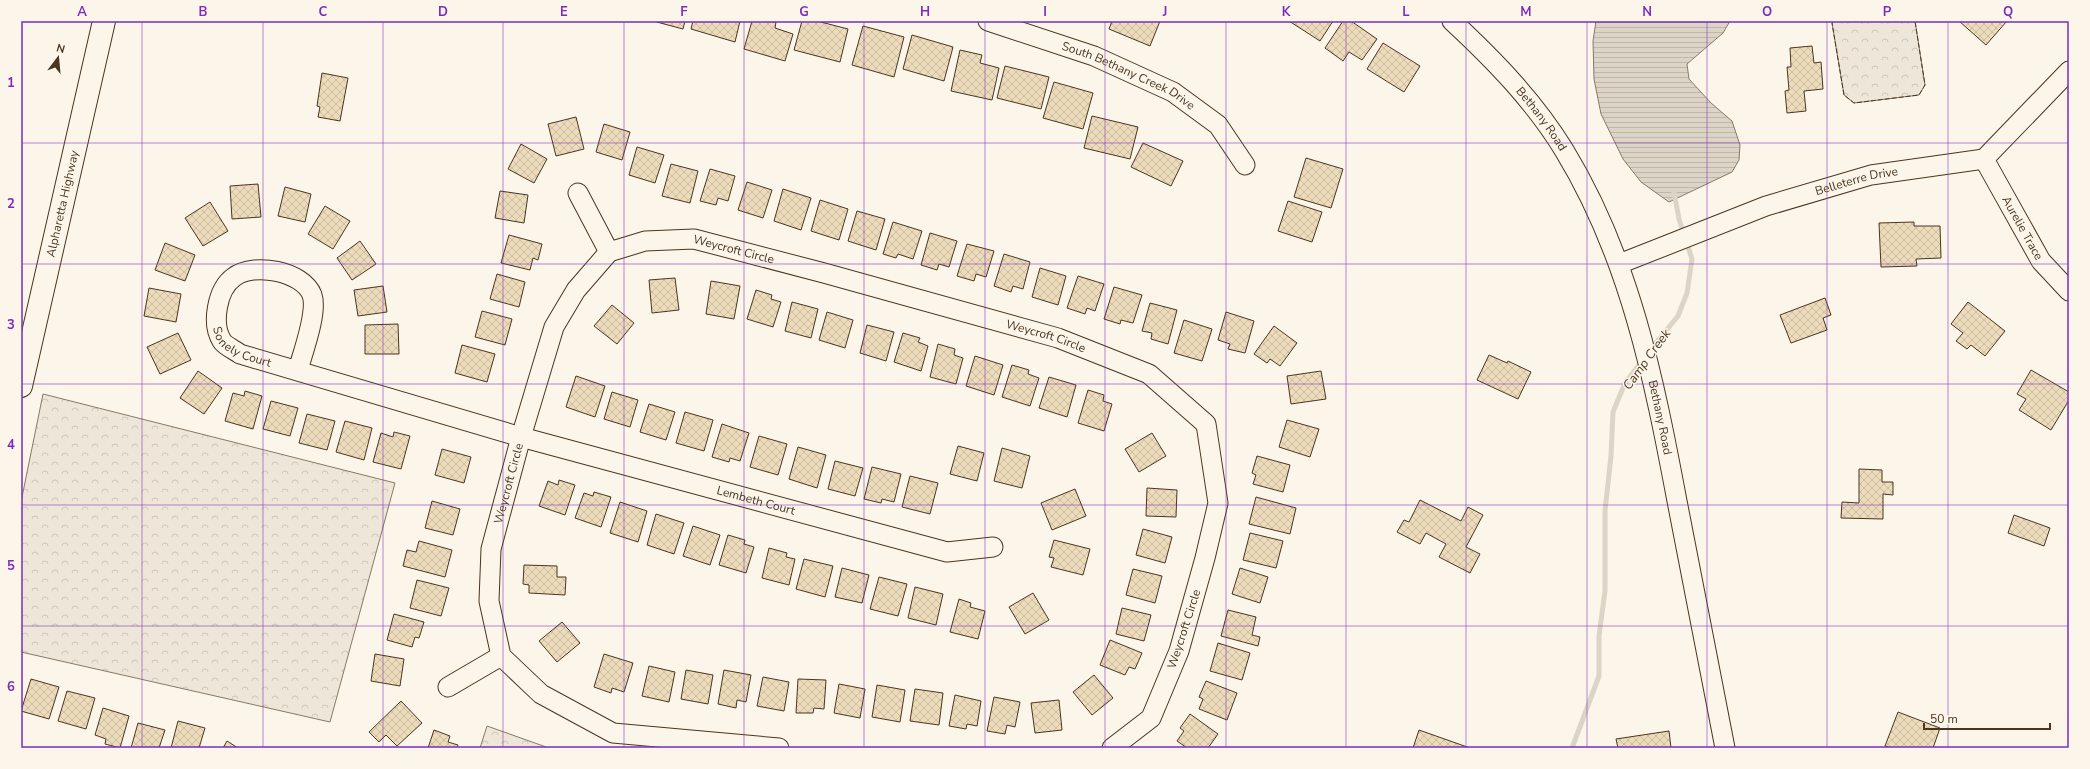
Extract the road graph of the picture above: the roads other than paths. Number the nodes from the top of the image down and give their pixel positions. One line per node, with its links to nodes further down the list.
1 (104, 21): 12 (main road, Alpharetta Highway)
2 (988, 21): 6 (street, South Bethany Creek Drive)
3 (1452, 21): 9 (street, Bethany Road)
4 (2069, 71): 5 (street)
5 (1984, 159): 9 (street, Belleterre Drive); 10 (street, Aurelie Trace)
6 (1245, 165)
7 (578, 193): 8 (street)
8 (609, 252): 13 (street, Weycroft Circle); 19 (street, Weycroft Circle)
9 (1618, 264): 20 (street, Bethany Road)
10 (2069, 291)
11 (298, 370): 11 (street, Sonely Court); 13 (street, Sonely Court)
12 (21, 386)
13 (521, 437): 14 (street, Lembeth Court); 15 (street, Weycroft Circle)
14 (992, 547)
15 (501, 656): 16 (street); 17 (street)
16 (448, 687)
17 (611, 740): 18 (street)
18 (779, 748)
19 (1112, 748)
20 (1726, 748)

